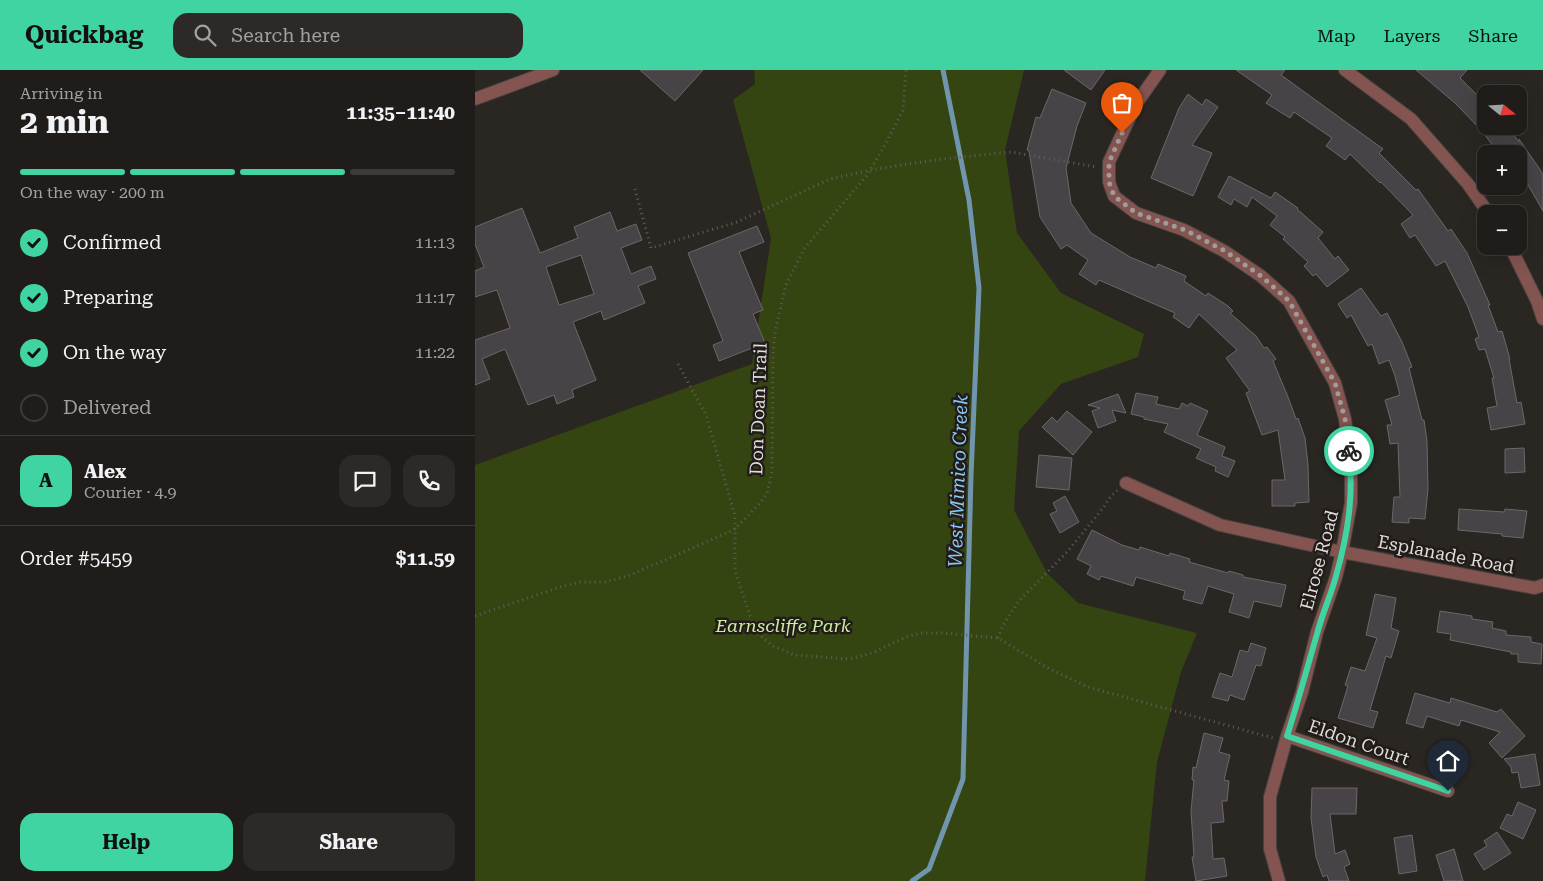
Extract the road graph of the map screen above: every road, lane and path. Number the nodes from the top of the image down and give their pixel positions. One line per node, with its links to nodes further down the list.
1 (553, 70): 5 (street)
2 (906, 70): 6 (path, Don Doan Trail)
3 (1160, 70): 7 (street, Elrose Road)
4 (1345, 70): 9 (street)
5 (475, 99)
6 (871, 170): 7 (path); 8 (path); 14 (path, Don Doan Trail)
7 (1109, 170): 15 (street, Elrose Road)
8 (635, 189)
9 (1483, 205)
10 (1514, 255): 11 (street)
11 (1543, 319)
12 (678, 364): 14 (path)
13 (1127, 483): 15 (street, Esplanade Road); 18 (path)
14 (734, 530): 17 (path, Don Doan Trail); 18 (path)
15 (1342, 552): 16 (street, Esplanade Road); 19 (street, Elrose Road)
16 (1543, 585)
17 (475, 616)
18 (998, 638): 19 (path)
19 (1286, 738): 20 (street, Eldon Court); 21 (street, Elrose Road)
20 (1448, 791)
21 (1279, 881)

